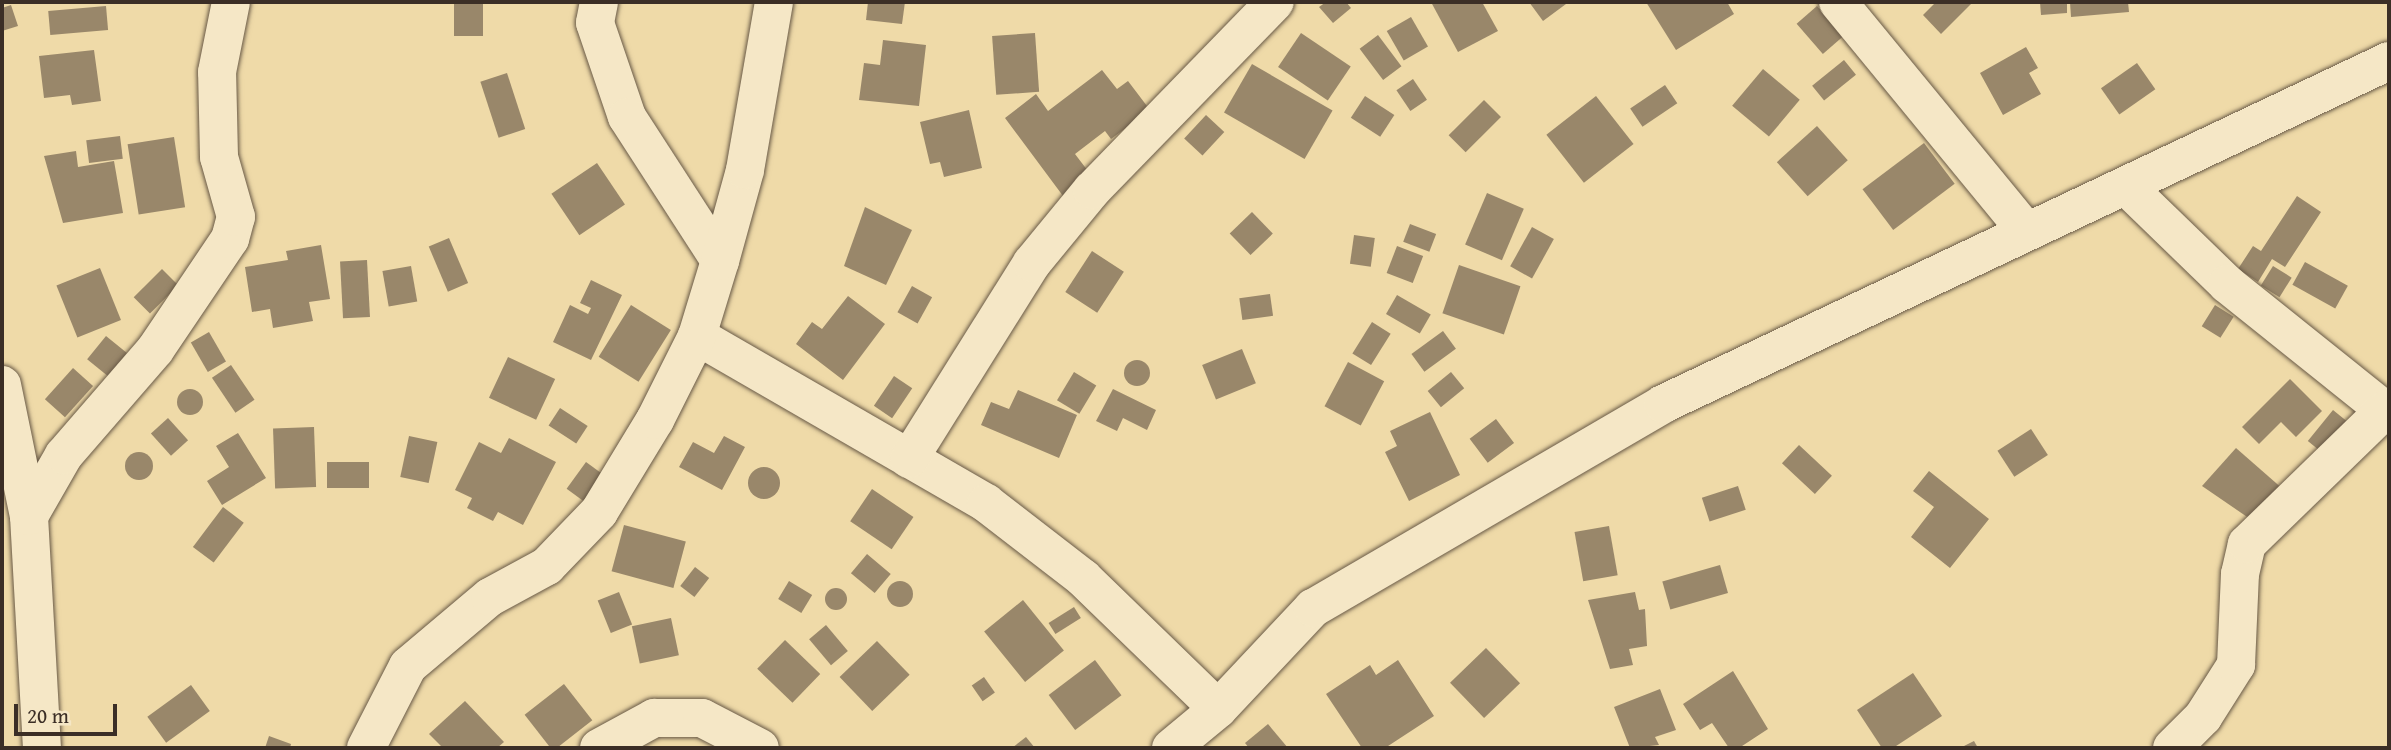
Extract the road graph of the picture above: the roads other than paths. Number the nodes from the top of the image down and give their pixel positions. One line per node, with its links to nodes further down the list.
1 (231, 2): 14 (street)
2 (599, 2): 9 (street)
3 (774, 2): 9 (street)
4 (1275, 2): 13 (street)
5 (1838, 2): 8 (street)
6 (2389, 61): 7 (street)
7 (2126, 186): 8 (street); 12 (street)
8 (2026, 231): 15 (street)
9 (720, 261): 10 (street)
10 (697, 336): 13 (street); 17 (street)
11 (2, 385): 14 (street)
12 (2387, 412): 21 (street)
13 (909, 459): 15 (street)
14 (29, 516): 16 (street)
15 (1218, 709): 20 (street)
16 (42, 748)
17 (366, 748)
18 (599, 748): 19 (street)
19 (760, 748)
20 (1171, 748)
21 (2172, 748)

